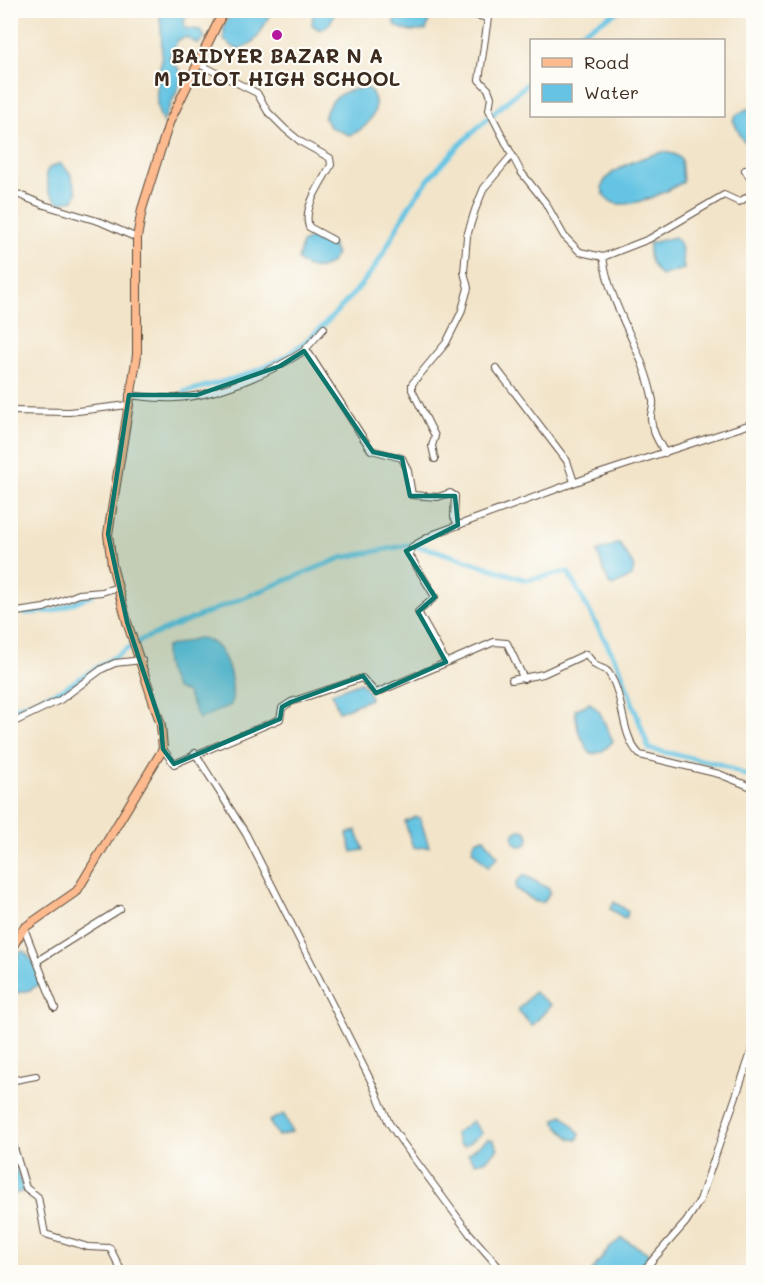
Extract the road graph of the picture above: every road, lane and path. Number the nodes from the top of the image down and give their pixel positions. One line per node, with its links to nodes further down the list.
1 (224, 10): 3 (main road)
2 (454, 10): 4 (street)
3 (199, 64): 9 (main road); 10 (street)
4 (512, 155): 11 (street); 20 (street)
5 (745, 170): 6 (street)
6 (753, 184)
7 (10, 191): 9 (street)
8 (753, 193): 11 (street)
9 (137, 238): 15 (main road)
10 (333, 240)
11 (603, 257): 19 (street)
12 (324, 328): 13 (street)
13 (304, 351): 15 (street); 22 (street)
14 (496, 368): 21 (street)
15 (129, 395): 16 (main road)
16 (128, 405): 17 (street); 23 (main road)
17 (10, 411)
18 (753, 423): 19 (street)
19 (665, 453): 21 (street)
20 (435, 459)
21 (574, 483): 22 (street)
22 (458, 525): 26 (street)
23 (118, 587): 24 (street); 25 (main road)
24 (10, 613)
25 (141, 659): 29 (street); 30 (main road)
26 (446, 662): 27 (street); 31 (street)
27 (524, 679): 28 (street); 32 (street)
28 (512, 680)
29 (10, 724)
30 (163, 749): 31 (street); 34 (main road)
31 (195, 753): 43 (street)
32 (753, 789)
33 (120, 909): 36 (street)
34 (24, 928): 35 (main road); 36 (street)
35 (11, 950)
36 (37, 961): 37 (street)
37 (55, 1008)
38 (753, 1044): 44 (street)
39 (36, 1076): 40 (street)
40 (10, 1081)
41 (10, 1134): 42 (street)
42 (122, 1272)
43 (503, 1272)
44 (642, 1272)

